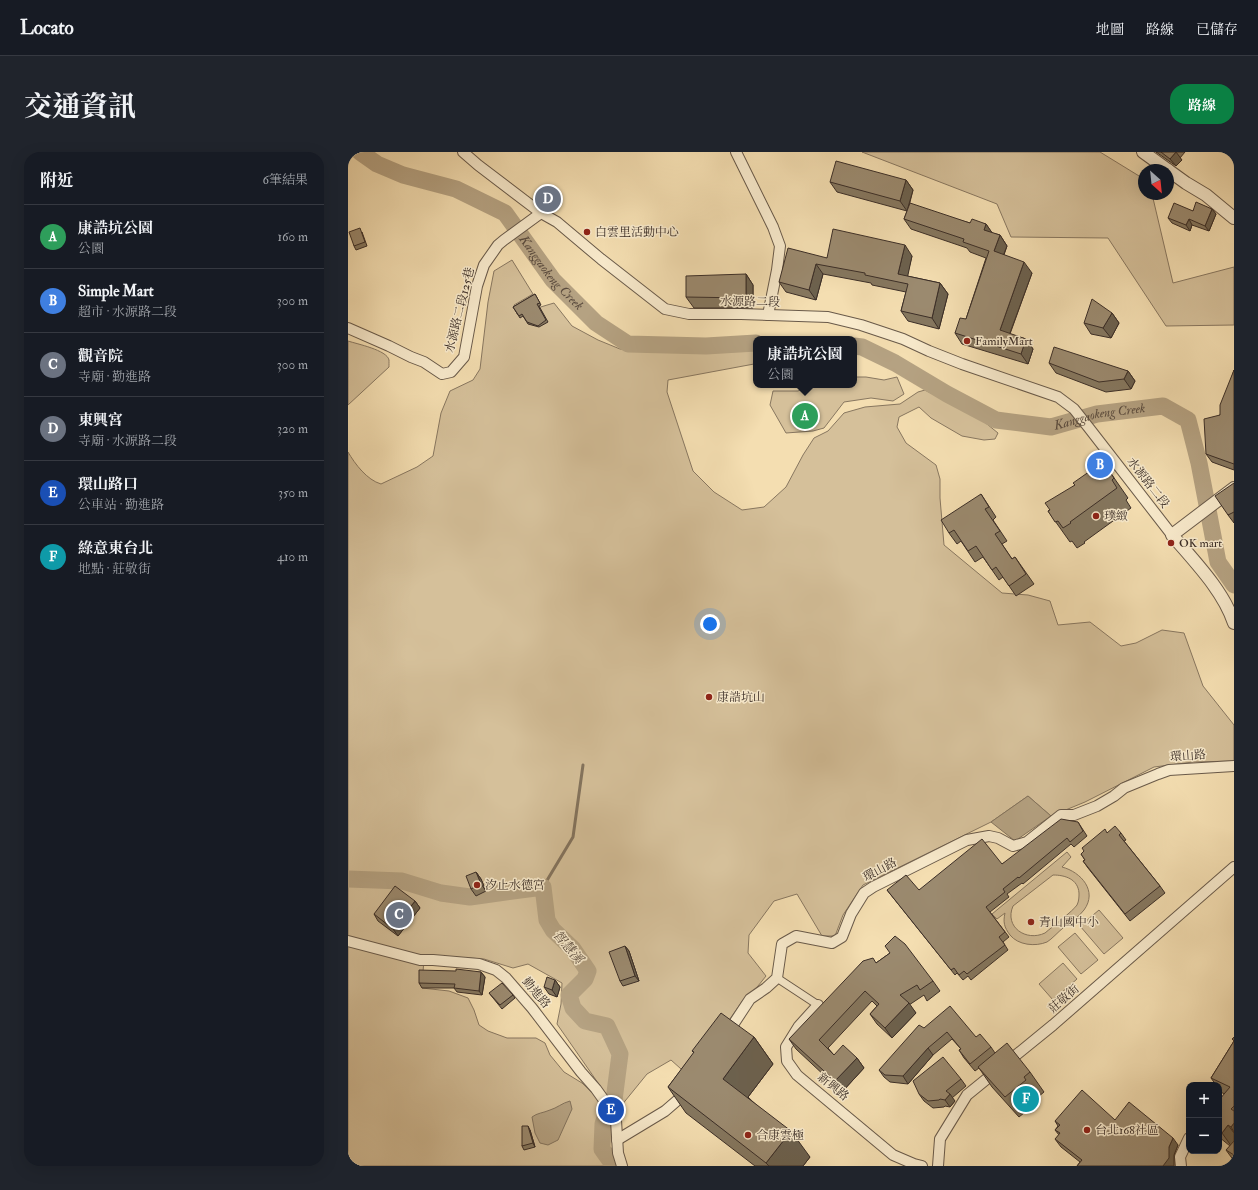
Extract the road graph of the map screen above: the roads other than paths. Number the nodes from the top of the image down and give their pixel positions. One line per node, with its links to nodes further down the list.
1 (462, 152): 6 (street, 水源路二段)
2 (736, 152): 8 (street)
3 (1143, 152): 4 (street)
4 (1160, 164)
5 (1174, 174): 7 (street)
6 (537, 215): 8 (street, 水源路二段); 9 (street, 水源路二段125巷)
7 (1234, 218)
8 (768, 315): 11 (street, 水源路二段)
9 (348, 328)
10 (1234, 488): 11 (street)
11 (1172, 535): 12 (street)
12 (1234, 623)
13 (1234, 766): 16 (street, 環山路)
14 (1234, 867): 24 (street, 莊敬街)
15 (348, 941): 20 (street, 勤進路)
16 (777, 978): 17 (street); 18 (street)
17 (818, 1005): 23 (street, 新興路)
18 (722, 1042)
19 (691, 1086): 20 (street)
20 (617, 1140): 22 (street, 勤進路)
21 (1186, 1144): 25 (street)
22 (622, 1166)
23 (922, 1166)
24 (938, 1166)
25 (1182, 1166)

